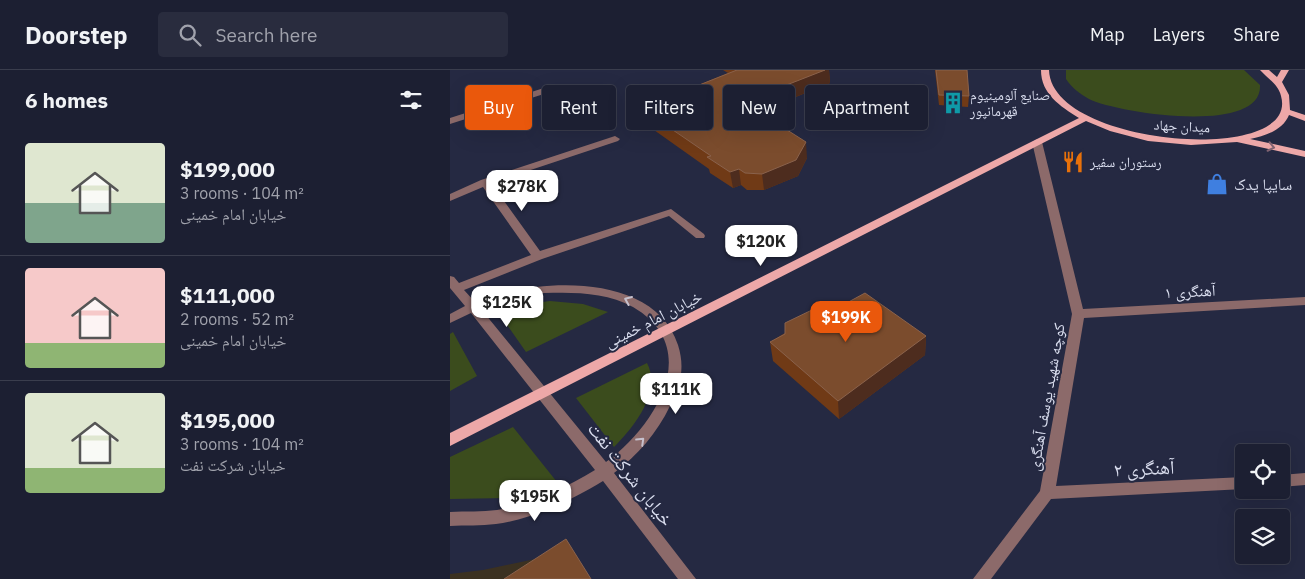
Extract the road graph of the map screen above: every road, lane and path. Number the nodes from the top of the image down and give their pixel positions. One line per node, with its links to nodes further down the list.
1 (1045, 70): 7 (main road, میدان جهاد)
2 (1264, 70): 4 (main road)
3 (1285, 70): 4 (main road)
4 (1278, 81): 6 (main road)
5 (542, 92): 9 (street)
6 (1286, 111): 8 (main road); 11 (main road, میدان جهاد)
7 (1085, 118): 11 (main road, میدان جهاد); 12 (main road, خیابان امام خمینی)
8 (1305, 118)
9 (450, 121)
10 (614, 139): 14 (street)
11 (1238, 140): 13 (main road, one-way to 13)
12 (1037, 142): 21 (street, کوچه شهید یوسف آهنگری); 23 (main road, خیابان امام خمینی)
13 (1305, 148)
14 (485, 182): 15 (street); 17 (street)
15 (450, 198)
16 (700, 236): 17 (street)
17 (538, 256): 18 (street)
18 (453, 284): 20 (street, خیابان شرکت نفت)
19 (1305, 301): 21 (street, آهنگری ۱)
20 (472, 307): 22 (street); 23 (street, one-way to 20); 24 (street, خیابان شرکت نفت)
21 (1078, 314): 30 (street, کوچه شهید یوسف آهنگری)
22 (450, 319)
23 (666, 330): 24 (main road, خیابان امام خمینی); 26 (street, one-way to 23)
24 (543, 394): 25 (main road, خیابان امام خمینی); 26 (street, خیابان شرکت نفت)
25 (450, 440)
26 (605, 474): 31 (street); 32 (street, خیابان شرکت نفت)
27 (1305, 479): 28 (street)
28 (1290, 480)
29 (1235, 483): 30 (street, آهنگری ۲)
30 (1047, 493): 33 (street, کوچه شهید یوسف آهنگری)
31 (450, 519)
32 (688, 579)
33 (981, 579)

